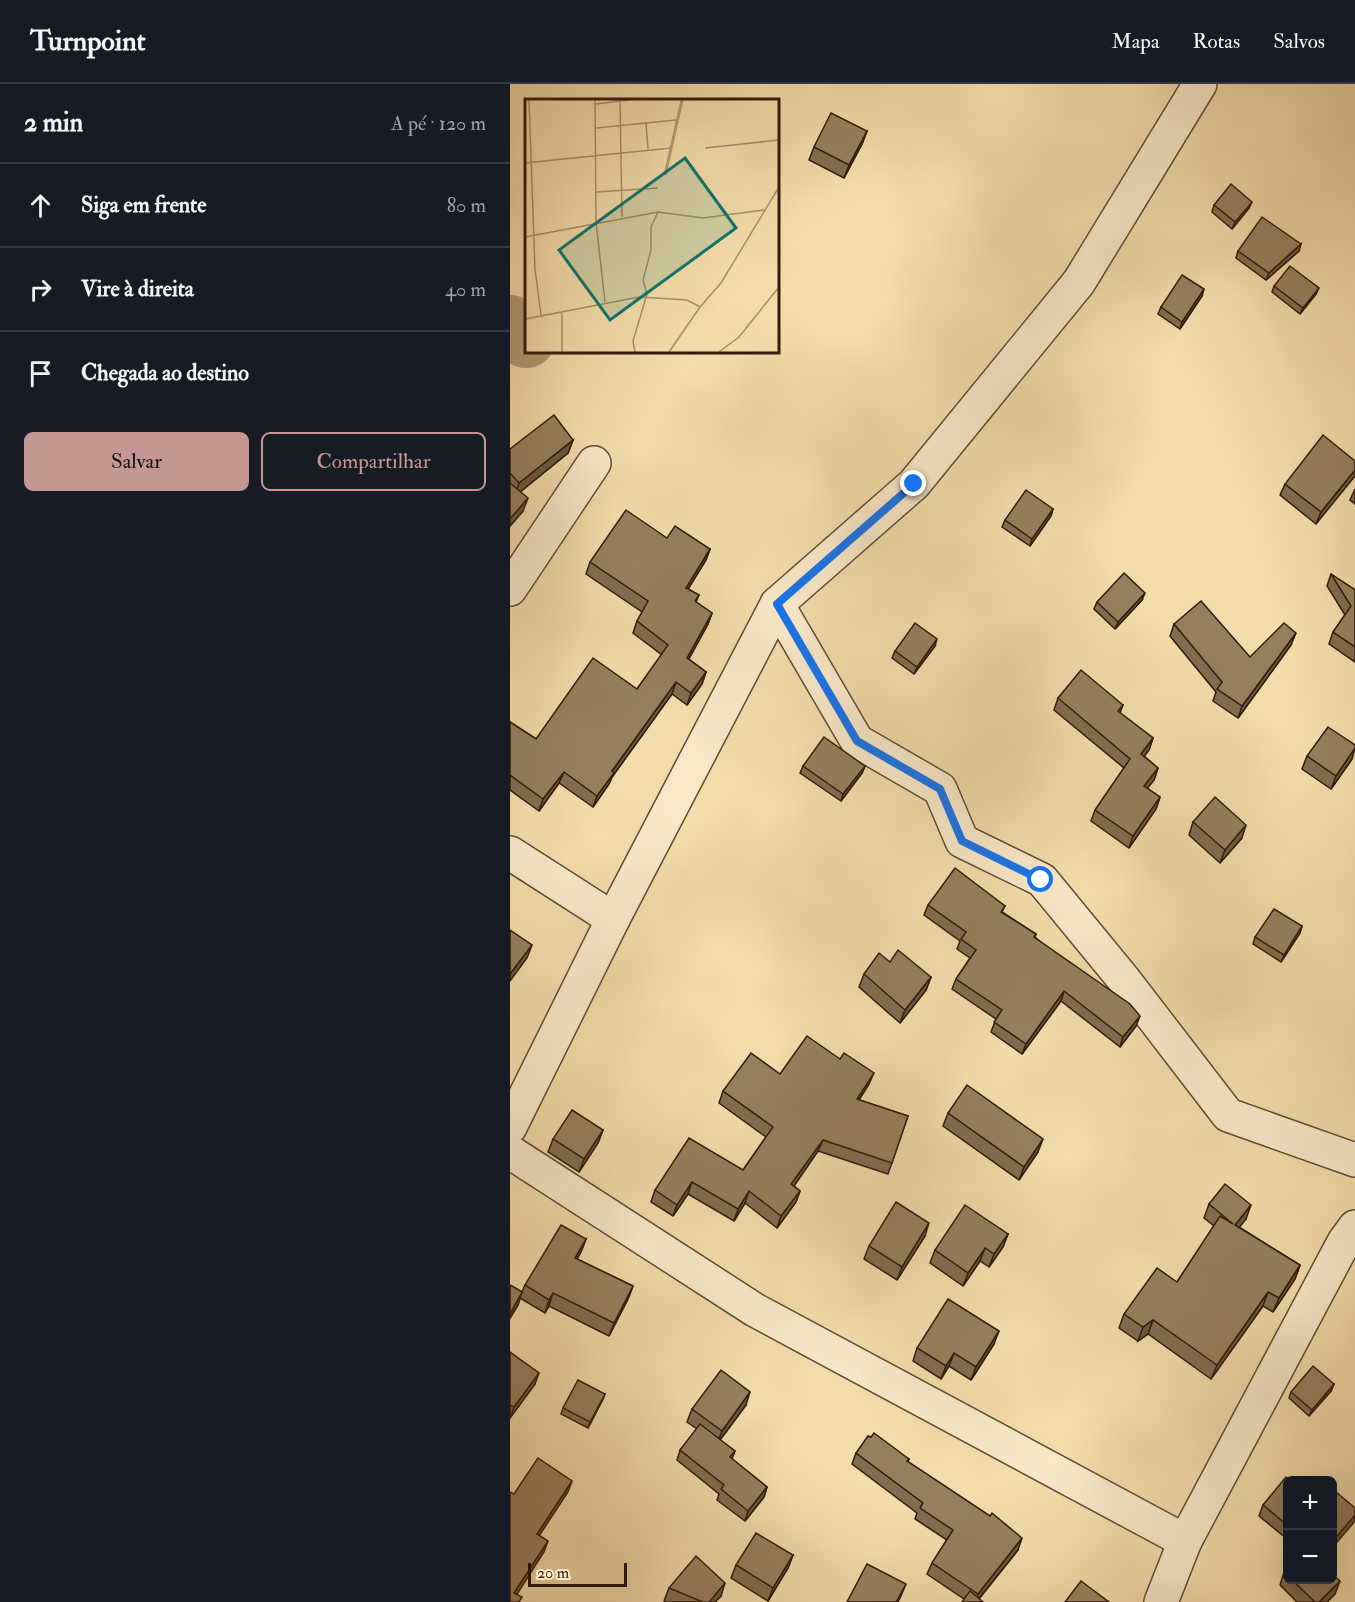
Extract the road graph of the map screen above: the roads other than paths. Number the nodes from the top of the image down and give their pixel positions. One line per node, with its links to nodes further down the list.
1 (1200, 84): 4 (street)
2 (594, 463): 3 (street)
3 (510, 590)
4 (777, 604): 6 (street); 9 (street)
5 (510, 853): 6 (street)
6 (613, 919): 7 (street)
7 (510, 1127)
8 (510, 1152): 11 (street)
9 (1355, 1160)
10 (1355, 1227): 11 (street)
11 (1185, 1541): 12 (street)
12 (1161, 1602)

